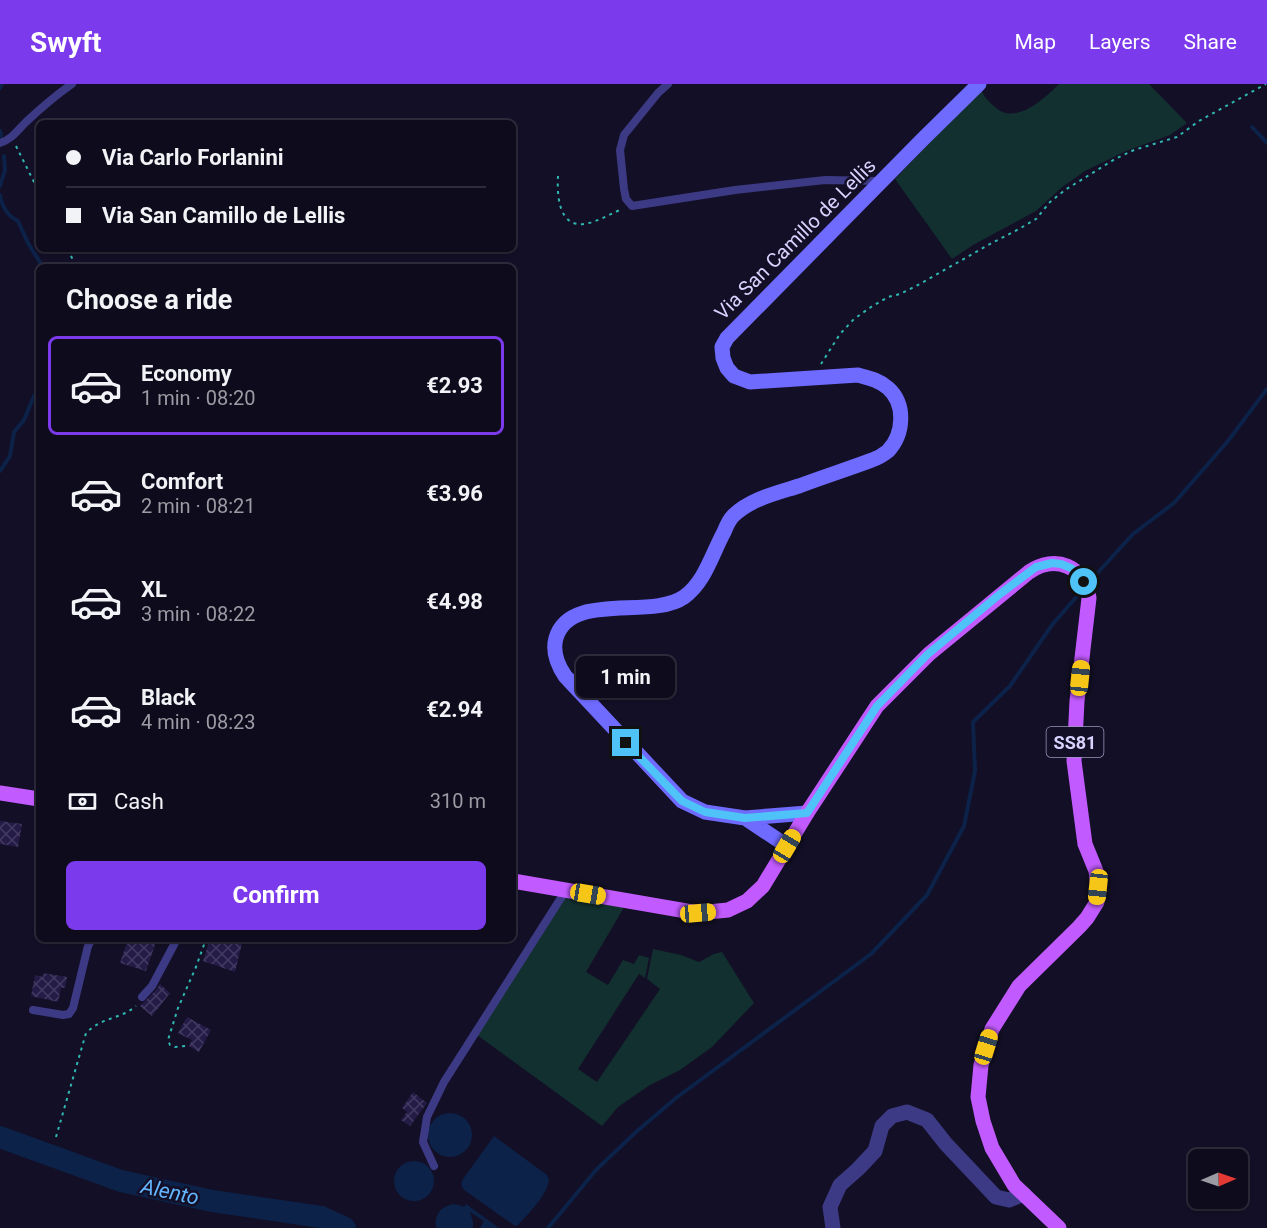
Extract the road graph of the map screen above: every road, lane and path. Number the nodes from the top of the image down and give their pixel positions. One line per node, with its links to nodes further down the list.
1 (72, 84): 5 (lane)
2 (668, 84): 10 (lane)
3 (979, 84): 8 (main road, Via San Camillo de Lellis)
4 (1266, 84): 11 (path)
5 (11, 137): 6 (lane); 9 (path)
6 (0, 143)
7 (558, 176): 10 (path)
8 (881, 182): 10 (lane); 11 (main road, Via San Camillo de Lellis)
9 (36, 186)
10 (632, 207)
11 (812, 379): 15 (main road, Via San Camillo de Lellis)
12 (0, 793): 13 (main road)
13 (36, 799)
14 (807, 813): 15 (main road, Via San Camillo de Lellis); 16 (main road, SS81); 27 (main road, SS81)
15 (745, 818): 16 (main road, Via San Camillo de Lellis)
16 (787, 846): 18 (main road, SS81)
17 (516, 882): 18 (main road, SS81)
18 (566, 890): 26 (lane)
19 (90, 942): 23 (lane)
20 (175, 942): 22 (lane)
21 (205, 942): 24 (path)
22 (142, 997): 25 (path)
23 (33, 1010)
24 (185, 1046)
25 (56, 1137)
26 (434, 1166)
27 (1024, 1194): 28 (street); 29 (main road, SS81)
28 (832, 1228)
29 (1059, 1228)

